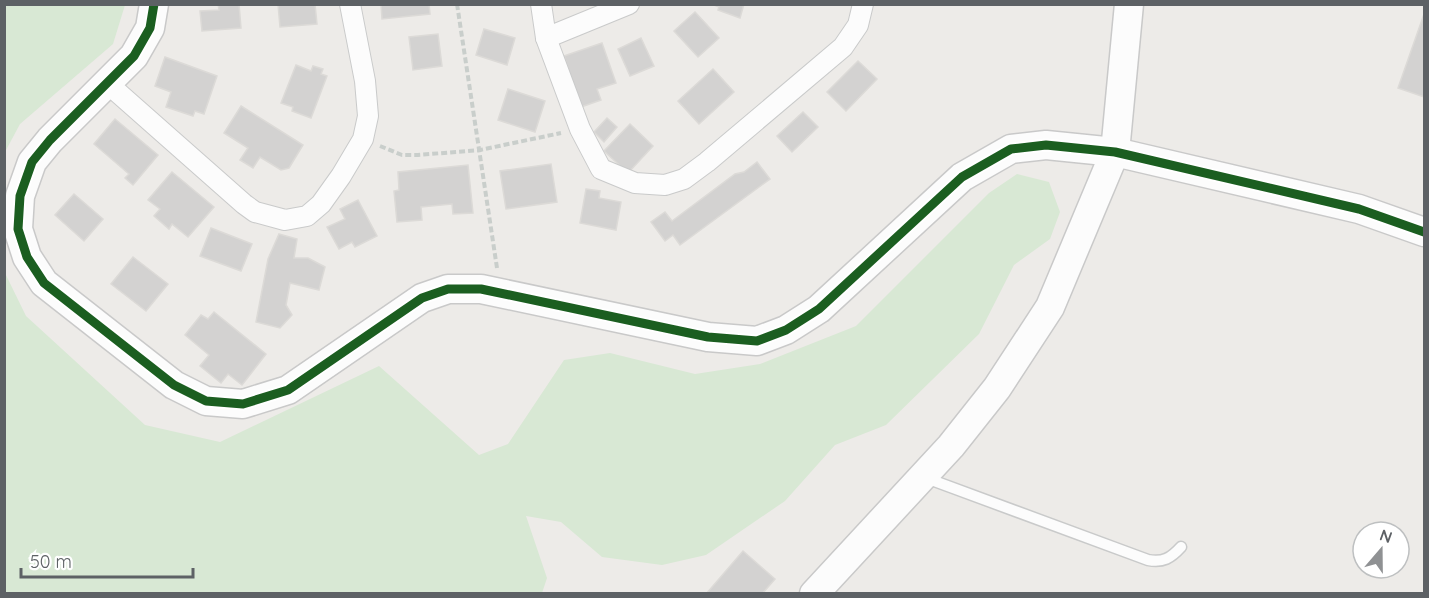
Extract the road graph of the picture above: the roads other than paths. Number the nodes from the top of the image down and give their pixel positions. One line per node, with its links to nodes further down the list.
1 (154, 4): 8 (street)
2 (350, 4): 8 (street)
3 (541, 4): 7 (street)
4 (629, 4): 7 (street)
5 (863, 4): 7 (street)
6 (1129, 4): 9 (street)
7 (546, 38)
8 (107, 83): 9 (street)
9 (1115, 152): 10 (street); 11 (street)
10 (1425, 232)
11 (923, 477): 12 (lane); 13 (street)
12 (1181, 548)
13 (814, 594)

